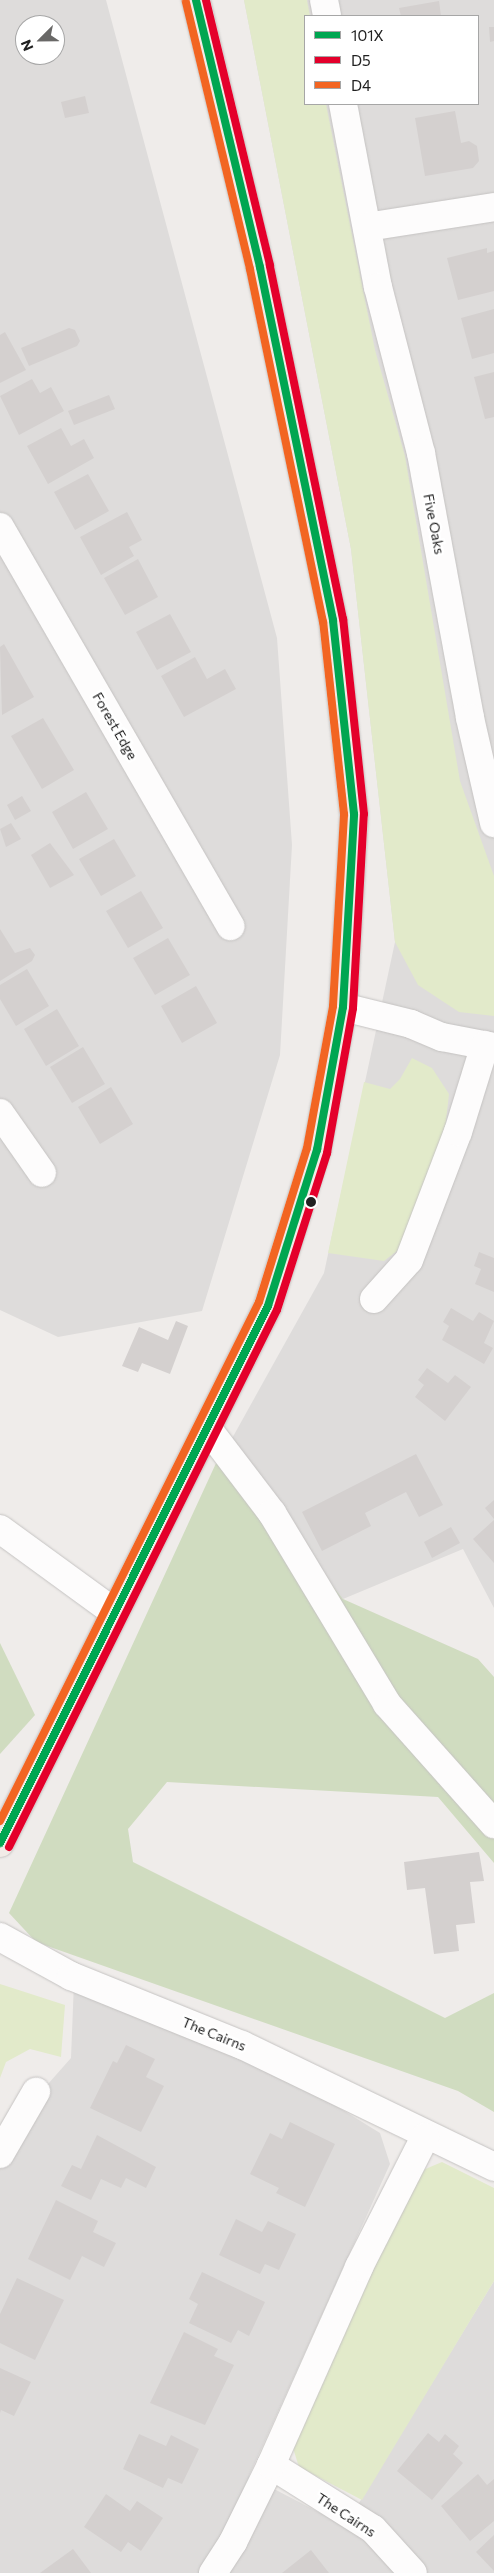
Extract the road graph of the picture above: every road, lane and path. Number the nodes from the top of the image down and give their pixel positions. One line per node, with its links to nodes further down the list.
1 (196, 0): 10 (main road)
2 (324, 0): 3 (street)
3 (327, 15)
4 (344, 105): 6 (street, Five Oaks)
5 (494, 207): 6 (street)
6 (367, 227): 8 (street, Five Oaks)
7 (0, 527): 9 (street, Forest Edge)
8 (494, 822)
9 (230, 926)
10 (343, 1006): 11 (street); 15 (main road)
11 (489, 1046): 14 (street)
12 (0, 1113): 13 (street)
13 (42, 1173)
14 (374, 1299)
15 (208, 1429): 17 (main road); 18 (street)
16 (0, 1529): 17 (street)
17 (115, 1613): 19 (main road)
18 (494, 1824)
19 (0, 1843)
20 (0, 1937): 22 (street, The Cairns)
21 (36, 2092): 23 (street)
22 (425, 2137): 24 (street, The Cairns); 25 (street)
23 (0, 2154)
24 (494, 2168)
25 (271, 2465): 26 (street); 27 (street, The Cairns)
26 (213, 2573)
27 (414, 2573)

